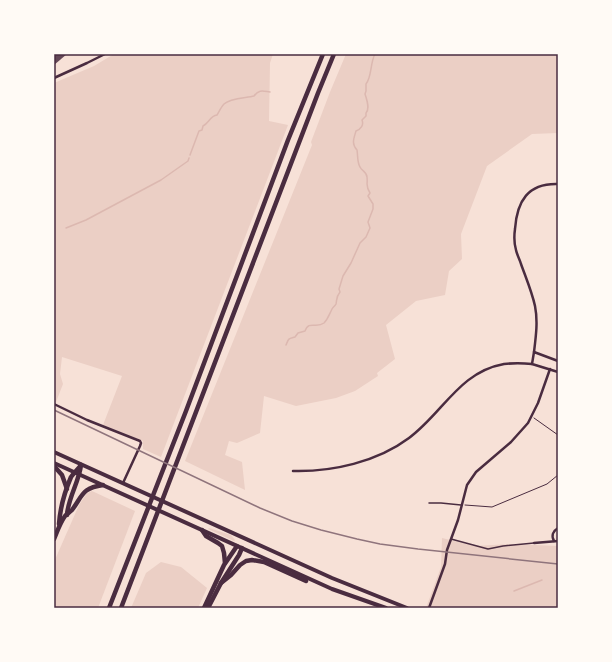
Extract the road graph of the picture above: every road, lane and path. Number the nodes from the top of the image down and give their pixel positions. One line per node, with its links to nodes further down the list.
1 (105, 54): 4 (street)
2 (323, 54): 42 (highway)
3 (334, 54): 43 (highway)
4 (54, 78)
5 (558, 184): 6 (street)
6 (534, 352): 7 (street); 8 (street)
7 (558, 361)
8 (532, 364): 9 (street); 18 (street)
9 (550, 369): 10 (street); 12 (street)
10 (558, 372)
11 (54, 404): 22 (street)
12 (532, 417): 13 (path); 26 (street)
13 (558, 435)
14 (54, 452): 16 (main road)
15 (54, 463): 19 (main road)
16 (81, 465): 19 (highway); 20 (highway); 22 (main road)
17 (54, 466): 24 (highway)
18 (293, 471)
19 (74, 472): 20 (main road); 24 (highway)
20 (80, 475): 23 (main road); 27 (highway)
21 (558, 475): 26 (path)
22 (123, 483): 31 (main road)
23 (103, 485): 27 (highway); 30 (main road)
24 (67, 489): 28 (highway)
25 (429, 503): 26 (lane)
26 (462, 505): 33 (street)
27 (67, 515): 28 (highway)
28 (59, 526): 32 (highway)
29 (558, 528): 34 (street)
30 (202, 530): 37 (main road); 38 (highway)
31 (244, 538): 37 (main road); 47 (main road)
32 (54, 539)
33 (451, 539): 36 (lane); 48 (street)
34 (554, 541): 35 (street); 36 (street)
35 (558, 541)
36 (534, 543)
37 (240, 547): 38 (highway); 40 (main road); 41 (highway)
38 (224, 565): 44 (highway)
39 (306, 581): 40 (main road); 41 (highway)
40 (314, 581): 46 (main road)
41 (221, 583): 45 (highway)
42 (109, 608)
43 (121, 608)
44 (204, 608)
45 (208, 608)
46 (384, 608)
47 (407, 608)
48 (430, 608)

